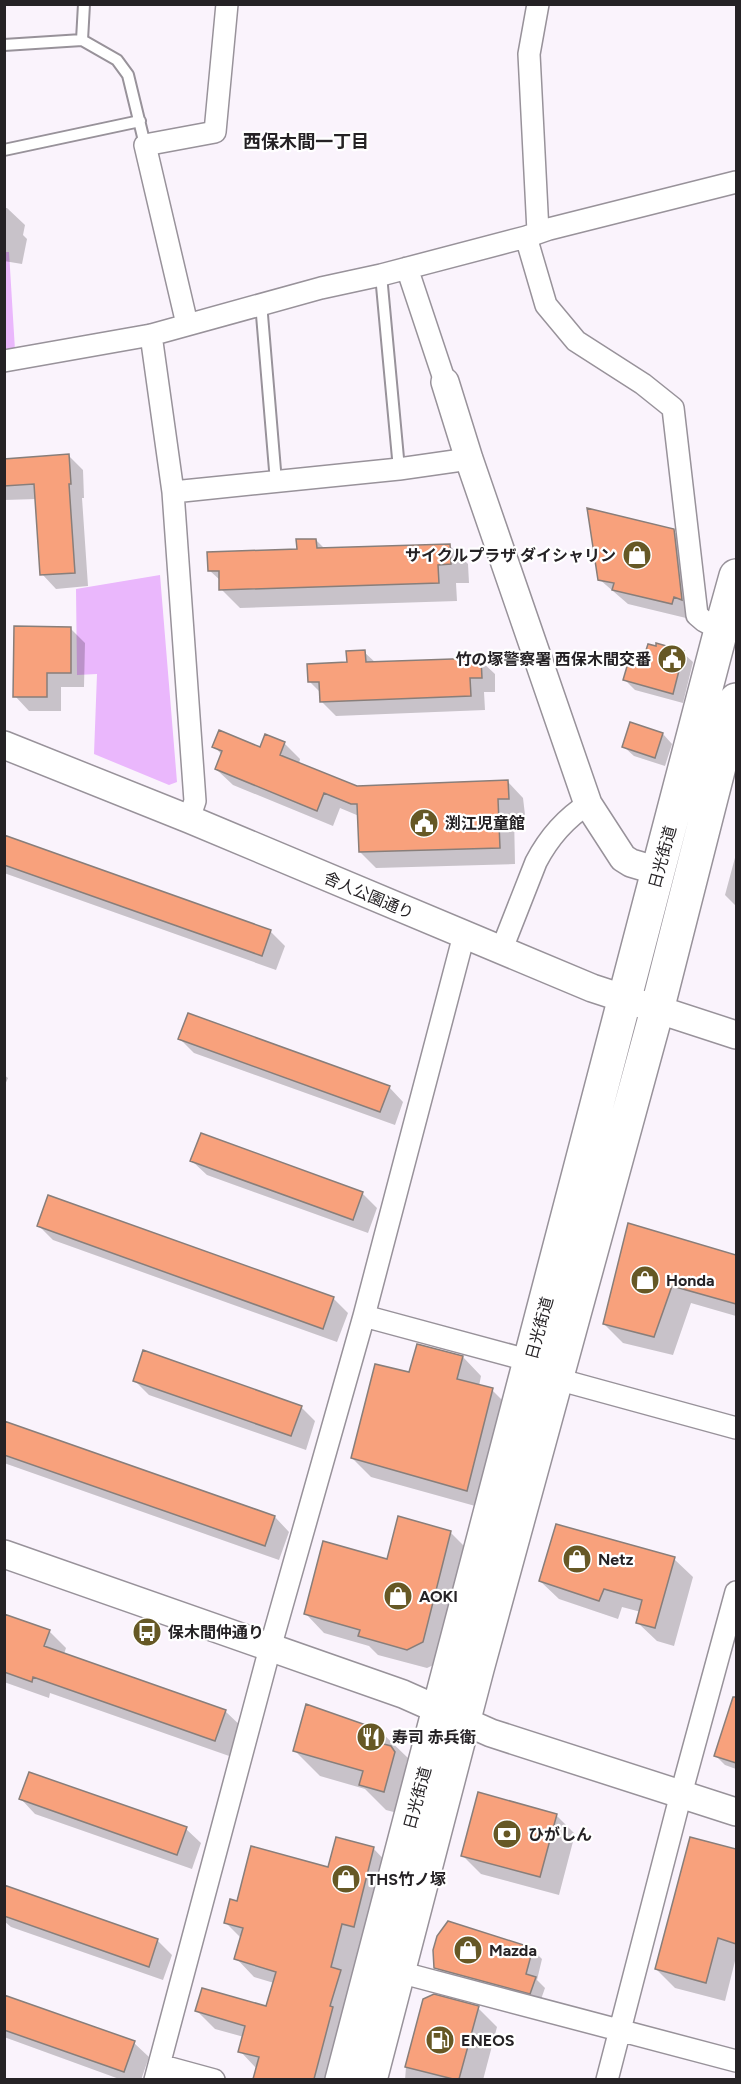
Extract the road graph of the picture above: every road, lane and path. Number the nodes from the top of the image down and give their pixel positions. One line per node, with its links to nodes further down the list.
1 (84, 4): 4 (lane)
2 (227, 4): 7 (street)
3 (535, 5): 10 (street)
4 (82, 40): 5 (lane); 6 (lane)
5 (4, 45)
6 (140, 122): 7 (lane); 8 (lane)
7 (145, 144): 14 (street)
8 (4, 150)
9 (736, 182): 10 (street)
10 (532, 234): 11 (street); 23 (street)
11 (407, 268): 12 (street); 17 (street)
12 (381, 275): 13 (street); 19 (lane)
13 (261, 303): 14 (street); 20 (lane)
14 (187, 324): 15 (street)
15 (151, 335): 16 (street); 21 (street)
16 (4, 362)
17 (446, 382): 18 (street)
18 (469, 459): 19 (street); 27 (street)
19 (399, 469): 20 (street)
20 (276, 482): 21 (street)
21 (173, 492): 28 (street)
22 (736, 576): 23 (highway, 日光街道)
23 (721, 630): 29 (highway, 日光街道)
24 (736, 700): 26 (highway, 日光街道)
25 (4, 745): 28 (street, 舎人公園通り)
26 (727, 772): 33 (highway, 日光街道)
27 (588, 804): 29 (street); 31 (street)
28 (189, 819): 30 (street, 舎人公園通り)
29 (658, 871): 32 (highway, 日光街道)
30 (465, 935): 31 (street, 舎人公園通り); 35 (street)
31 (501, 951): 32 (street, 舎人公園通り)
32 (625, 1000): 33 (street, 舎人公園通り); 36 (highway, 日光街道)
33 (657, 1010): 34 (street, 舎人公園通り); 36 (highway, 日光街道)
34 (736, 1035)
35 (364, 1316): 36 (street); 40 (street)
36 (544, 1370): 37 (street); 41 (highway, 日光街道)
37 (736, 1428)
38 (4, 1554): 40 (street)
39 (736, 1600): 42 (street)
40 (270, 1648): 41 (street); 47 (street)
41 (451, 1716): 42 (street); 44 (highway, 日光街道); 49 (highway, 日光街道)
42 (681, 1794): 43 (street); 45 (street)
43 (736, 1812)
44 (399, 1972): 45 (street); 50 (highway, 日光街道)
45 (620, 2031): 46 (street); 51 (street)
46 (736, 2061)
47 (157, 2072): 48 (street)
48 (214, 2079)
49 (342, 2079)
50 (370, 2079)
51 (607, 2079)

